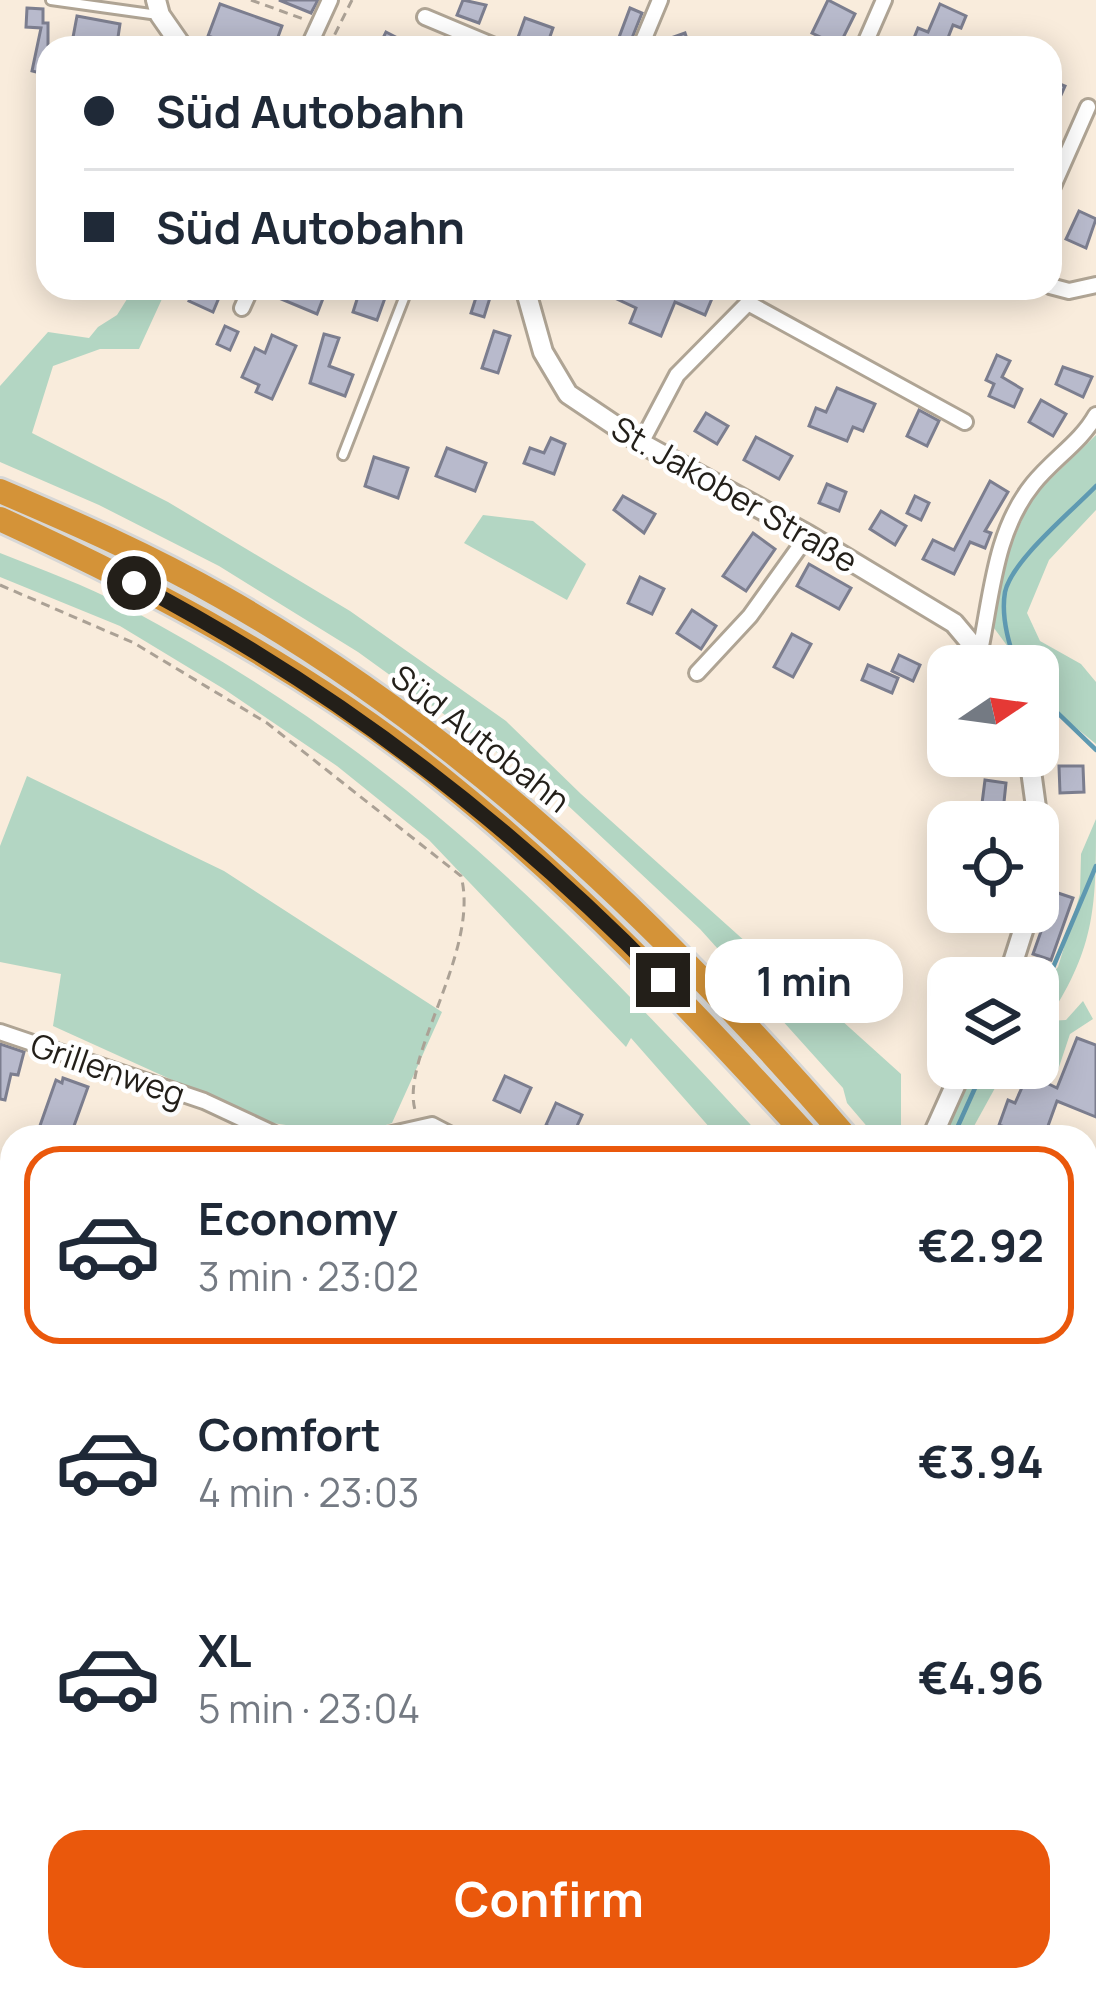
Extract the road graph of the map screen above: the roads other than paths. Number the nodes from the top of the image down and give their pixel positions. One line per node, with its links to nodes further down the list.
1 (51, 0): 5 (lane)
2 (330, 0): 8 (street)
3 (660, 0): 10 (street)
4 (884, 0): 11 (street)
5 (158, 8): 7 (main road)
6 (424, 17): 9 (street)
7 (176, 36)
8 (314, 36)
9 (470, 36)
10 (645, 36)
11 (868, 36)
12 (1088, 107): 13 (street)
13 (1062, 166)
14 (1096, 285): 15 (street)
15 (1062, 289)
16 (246, 300): 21 (street)
17 (403, 300): 25 (lane)
18 (531, 300): 24 (main road, St. Jakober Straße)
19 (748, 300): 24 (street)
20 (759, 300): 23 (street)
21 (242, 308)
22 (1096, 415): 30 (street)
23 (965, 422)
24 (641, 443): 28 (main road, St. Jakober Straße)
25 (343, 455)
26 (0, 491): 36 (highway, Süd Autobahn)
27 (0, 519): 35 (highway, Süd Autobahn)
28 (808, 535): 29 (main road, St. Jakober Straße); 31 (street)
29 (973, 645)
30 (987, 645)
31 (698, 673)
32 (0, 1032): 34 (street, Grillenweg)
33 (954, 1089): 37 (main road)
34 (255, 1125)
35 (797, 1125)
36 (836, 1125)
37 (937, 1125)

